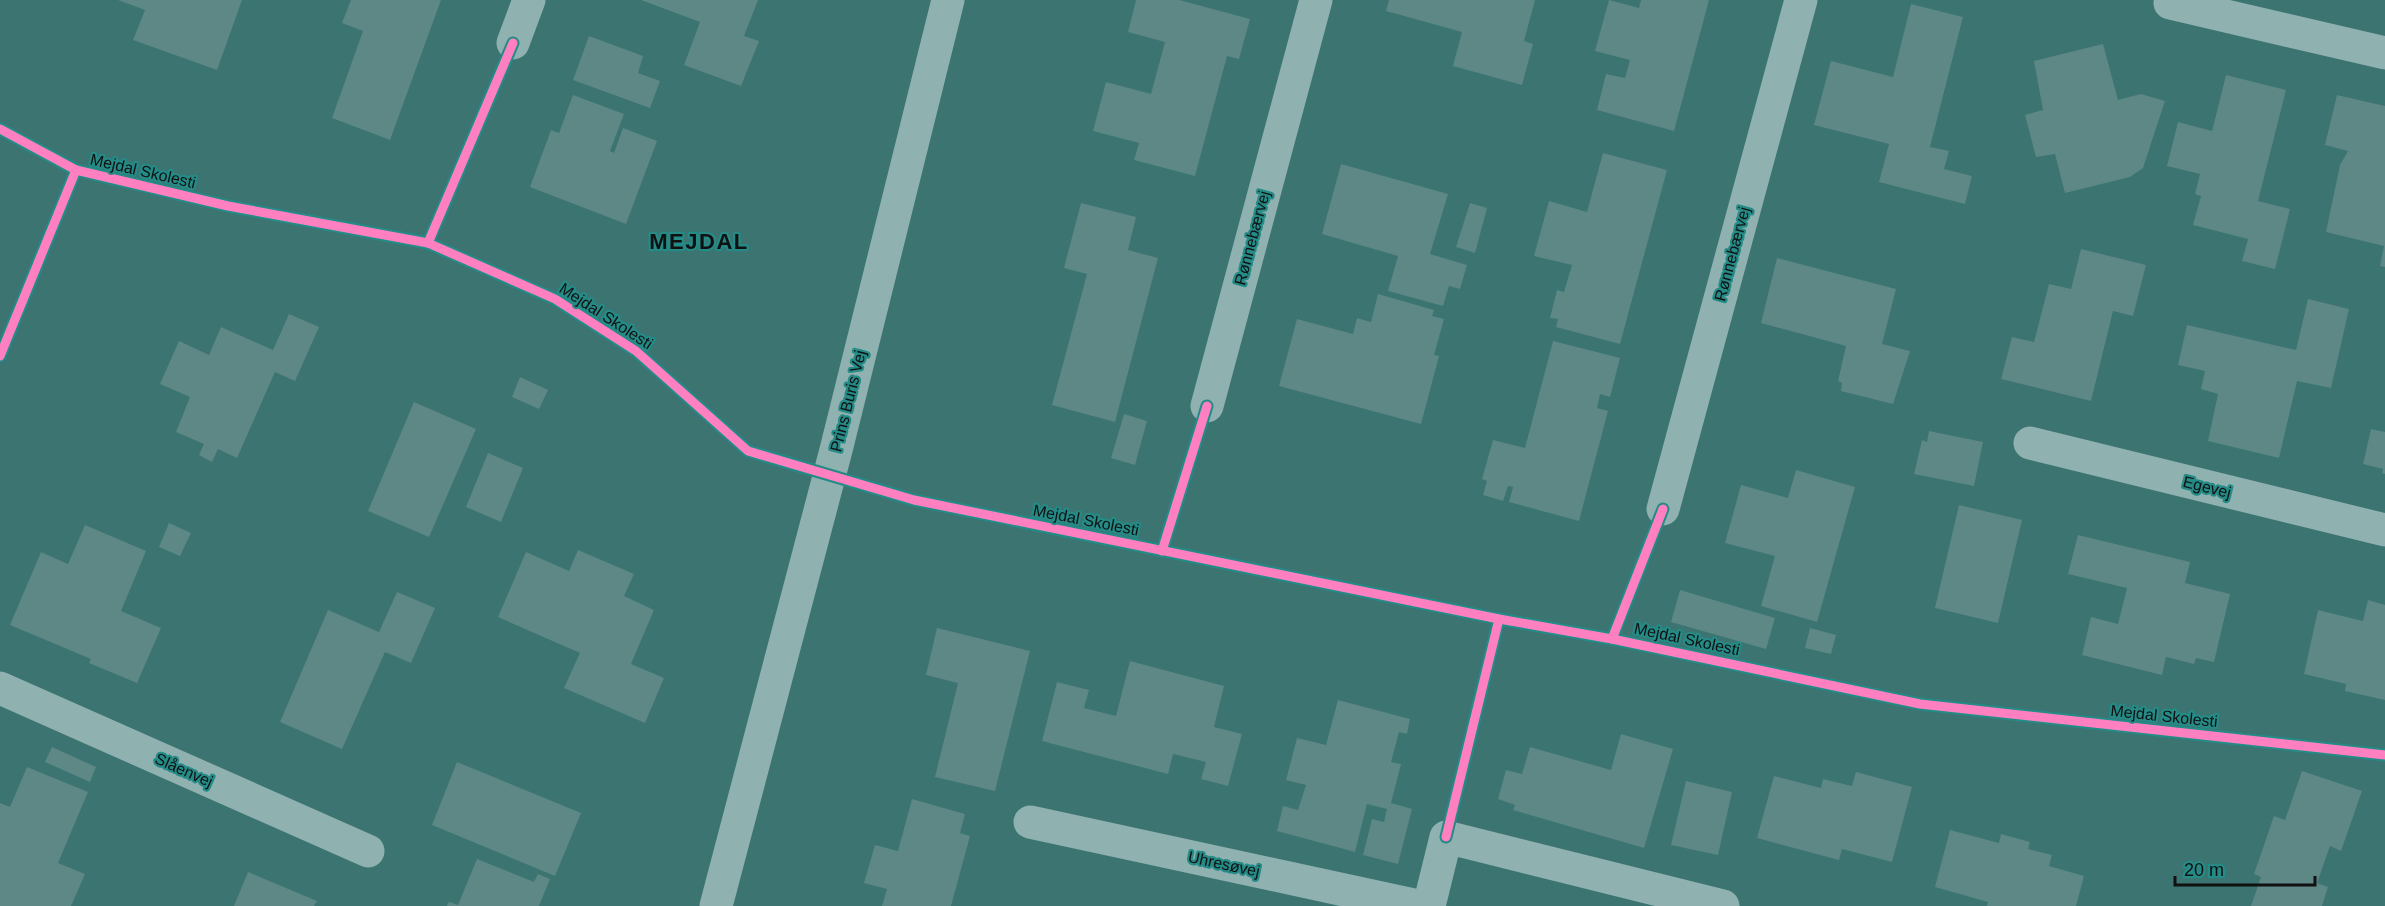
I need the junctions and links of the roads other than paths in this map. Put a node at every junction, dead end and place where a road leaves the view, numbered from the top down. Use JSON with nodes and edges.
{"nodes":[{"id":1,"x":529,"y":0,"type":"edge"},
{"id":2,"x":948,"y":0,"type":"edge"},
{"id":3,"x":1316,"y":0,"type":"edge"},
{"id":4,"x":1801,"y":0,"type":"edge"},
{"id":5,"x":2170,"y":3,"type":"dead end"},
{"id":6,"x":513,"y":44,"type":"dead end"},
{"id":7,"x":2385,"y":53,"type":"edge"},
{"id":8,"x":1207,"y":406,"type":"dead end"},
{"id":9,"x":2030,"y":444,"type":"dead end"},
{"id":10,"x":1664,"y":508,"type":"dead end"},
{"id":11,"x":2385,"y":530,"type":"edge"},
{"id":12,"x":0,"y":688,"type":"edge"},
{"id":13,"x":1030,"y":822,"type":"dead end"},
{"id":14,"x":368,"y":851,"type":"dead end"},
{"id":15,"x":716,"y":906,"type":"edge"},
{"id":16,"x":1418,"y":906,"type":"edge"},
{"id":17,"x":1429,"y":906,"type":"edge"},
{"id":18,"x":1723,"y":906,"type":"edge"}],
"edges":[{"from":1,"to":6,"type":"street"},
{"from":2,"to":15,"type":"street","name":"Prins Buris Vej"},
{"from":3,"to":8,"type":"street","name":"Rønnebærvej"},
{"from":4,"to":10,"type":"street","name":"Rønnebærvej"},
{"from":5,"to":7,"type":"street"},
{"from":9,"to":11,"type":"street","name":"Egevej"},
{"from":12,"to":14,"type":"street","name":"Slåenvej"},
{"from":13,"to":16,"type":"street","name":"Uhresøvej"},
{"from":17,"to":18,"type":"street"}]}
